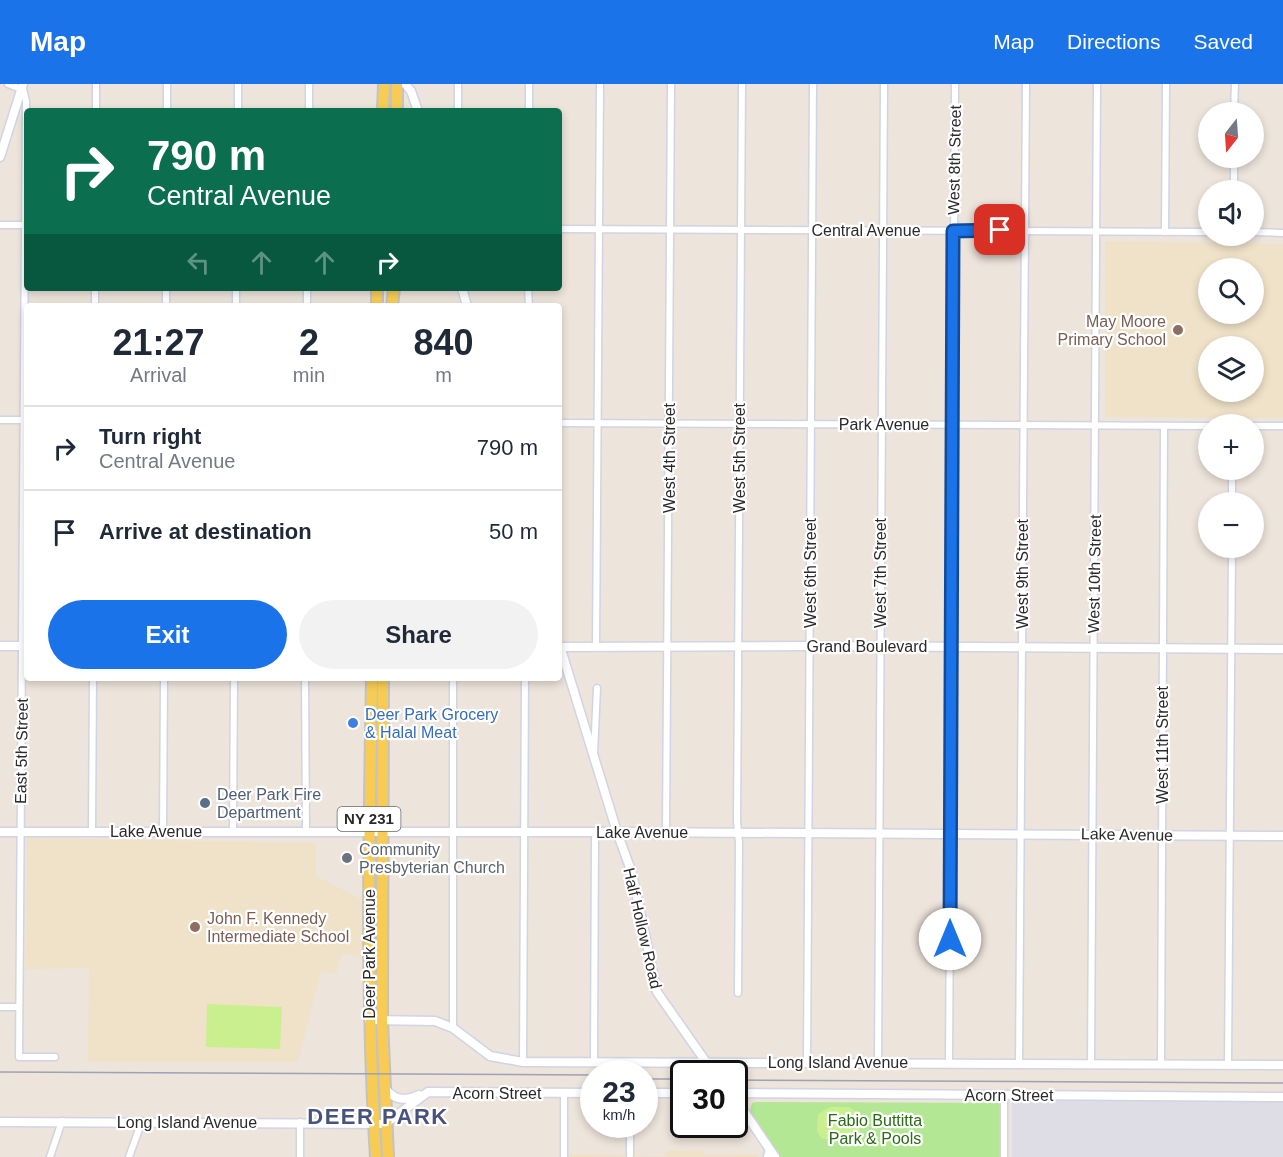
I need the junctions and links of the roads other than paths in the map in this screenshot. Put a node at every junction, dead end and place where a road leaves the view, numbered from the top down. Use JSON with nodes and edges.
{"nodes":[{"id":1,"x":8,"y":84,"type":"edge"},
{"id":2,"x":96,"y":84,"type":"edge"},
{"id":3,"x":167,"y":84,"type":"edge"},
{"id":4,"x":238,"y":84,"type":"edge"},
{"id":5,"x":309,"y":84,"type":"edge"},
{"id":6,"x":384,"y":84,"type":"edge"},
{"id":7,"x":397,"y":84,"type":"edge"},
{"id":8,"x":458,"y":84,"type":"edge"},
{"id":9,"x":529,"y":84,"type":"edge"},
{"id":10,"x":600,"y":84,"type":"edge"},
{"id":11,"x":671,"y":84,"type":"edge"},
{"id":12,"x":742,"y":84,"type":"edge"},
{"id":13,"x":813,"y":84,"type":"edge"},
{"id":14,"x":884,"y":84,"type":"edge"},
{"id":15,"x":955,"y":84,"type":"edge"},
{"id":16,"x":1026,"y":84,"type":"edge"},
{"id":17,"x":1097,"y":84,"type":"edge"},
{"id":18,"x":1166,"y":84,"type":"edge"},
{"id":19,"x":1235,"y":84,"type":"edge"},
{"id":20,"x":22,"y":86,"type":"edge"},
{"id":21,"x":407,"y":86,"type":"edge"},
{"id":22,"x":1234,"y":102,"type":"edge"},
{"id":23,"x":26,"y":108,"type":"edge"},
{"id":24,"x":96,"y":108,"type":"edge"},
{"id":25,"x":167,"y":108,"type":"edge"},
{"id":26,"x":238,"y":108,"type":"edge"},
{"id":27,"x":309,"y":108,"type":"edge"},
{"id":28,"x":383,"y":108,"type":"edge"},
{"id":29,"x":397,"y":108,"type":"edge"},
{"id":30,"x":417,"y":108,"type":"edge"},
{"id":31,"x":458,"y":108,"type":"edge"},
{"id":32,"x":529,"y":108,"type":"edge"},
{"id":33,"x":0,"y":157,"type":"edge"},
{"id":34,"x":0,"y":225,"type":"edge"},
{"id":35,"x":24,"y":225,"type":"edge"},
{"id":36,"x":670,"y":228,"type":"junction"},
{"id":37,"x":562,"y":229,"type":"edge"},
{"id":38,"x":599,"y":229,"type":"junction"},
{"id":39,"x":740,"y":229,"type":"junction"},
{"id":40,"x":812,"y":230,"type":"junction"},
{"id":41,"x":883,"y":230,"type":"junction"},
{"id":42,"x":1024,"y":230,"type":"junction"},
{"id":43,"x":953,"y":231,"type":"junction"},
{"id":44,"x":1095,"y":232,"type":"junction"},
{"id":45,"x":1165,"y":232,"type":"junction"},
{"id":46,"x":1198,"y":232,"type":"edge"},
{"id":47,"x":1264,"y":232,"type":"edge"},
{"id":48,"x":1283,"y":233,"type":"edge"},
{"id":49,"x":0,"y":420,"type":"edge"},
{"id":50,"x":24,"y":420,"type":"edge"},
{"id":51,"x":562,"y":423,"type":"edge"},
{"id":52,"x":598,"y":423,"type":"junction"},
{"id":53,"x":669,"y":423,"type":"junction"},
{"id":54,"x":811,"y":423,"type":"junction"},
{"id":55,"x":739,"y":424,"type":"junction"},
{"id":56,"x":881,"y":424,"type":"junction"},
{"id":57,"x":952,"y":424,"type":"junction"},
{"id":58,"x":1023,"y":425,"type":"junction"},
{"id":59,"x":1095,"y":426,"type":"junction"},
{"id":60,"x":1164,"y":426,"type":"junction"},
{"id":61,"x":1198,"y":426,"type":"edge"},
{"id":62,"x":1264,"y":426,"type":"edge"},
{"id":63,"x":1283,"y":426,"type":"edge"},
{"id":64,"x":1232,"y":558,"type":"edge"},
{"id":65,"x":0,"y":646,"type":"edge"},
{"id":66,"x":24,"y":646,"type":"edge"},
{"id":67,"x":667,"y":646,"type":"junction"},
{"id":68,"x":738,"y":646,"type":"junction"},
{"id":69,"x":809,"y":646,"type":"junction"},
{"id":70,"x":562,"y":647,"type":"edge"},
{"id":71,"x":596,"y":647,"type":"junction"},
{"id":72,"x":880,"y":647,"type":"junction"},
{"id":73,"x":951,"y":647,"type":"junction"},
{"id":74,"x":1022,"y":647,"type":"junction"},
{"id":75,"x":1093,"y":649,"type":"junction"},
{"id":76,"x":1162,"y":649,"type":"junction"},
{"id":77,"x":1231,"y":649,"type":"junction"},
{"id":78,"x":1283,"y":649,"type":"edge"},
{"id":79,"x":562,"y":653,"type":"edge"},
{"id":80,"x":93,"y":681,"type":"edge"},
{"id":81,"x":164,"y":681,"type":"edge"},
{"id":82,"x":234,"y":681,"type":"edge"},
{"id":83,"x":305,"y":681,"type":"edge"},
{"id":84,"x":372,"y":681,"type":"edge"},
{"id":85,"x":383,"y":681,"type":"edge"},
{"id":86,"x":453,"y":681,"type":"edge"},
{"id":87,"x":525,"y":681,"type":"edge"},
{"id":88,"x":597,"y":688,"type":"dead end"},
{"id":89,"x":594,"y":757,"type":"junction"},
{"id":90,"x":20,"y":831,"type":"junction"},
{"id":91,"x":92,"y":831,"type":"junction"},
{"id":92,"x":163,"y":831,"type":"junction"},
{"id":93,"x":233,"y":831,"type":"junction"},
{"id":94,"x":306,"y":831,"type":"junction"},
{"id":95,"x":0,"y":832,"type":"edge"},
{"id":96,"x":369,"y":832,"type":"junction"},
{"id":97,"x":382,"y":832,"type":"junction"},
{"id":98,"x":595,"y":832,"type":"junction"},
{"id":99,"x":617,"y":832,"type":"junction"},
{"id":100,"x":666,"y":832,"type":"junction"},
{"id":101,"x":738,"y":832,"type":"junction"},
{"id":102,"x":453,"y":833,"type":"junction"},
{"id":103,"x":524,"y":833,"type":"junction"},
{"id":104,"x":879,"y":833,"type":"junction"},
{"id":105,"x":808,"y":834,"type":"junction"},
{"id":106,"x":950,"y":834,"type":"junction"},
{"id":107,"x":1021,"y":834,"type":"junction"},
{"id":108,"x":1091,"y":834,"type":"junction"},
{"id":109,"x":1162,"y":835,"type":"junction"},
{"id":110,"x":1230,"y":835,"type":"junction"},
{"id":111,"x":1283,"y":836,"type":"edge"},
{"id":112,"x":738,"y":993,"type":"dead end"},
{"id":113,"x":0,"y":1007,"type":"edge"},
{"id":114,"x":19,"y":1007,"type":"junction"},
{"id":115,"x":369,"y":1020,"type":"junction"},
{"id":116,"x":382,"y":1021,"type":"junction"},
{"id":117,"x":453,"y":1028,"type":"junction"},
{"id":118,"x":55,"y":1057,"type":"dead end"},
{"id":119,"x":594,"y":1060,"type":"edge"},
{"id":120,"x":705,"y":1060,"type":"edge"},
{"id":121,"x":580,"y":1061,"type":"edge"},
{"id":122,"x":523,"y":1062,"type":"junction"},
{"id":123,"x":748,"y":1062,"type":"edge"},
{"id":124,"x":807,"y":1062,"type":"junction"},
{"id":125,"x":878,"y":1063,"type":"junction"},
{"id":126,"x":949,"y":1063,"type":"junction"},
{"id":127,"x":1019,"y":1064,"type":"junction"},
{"id":128,"x":1091,"y":1064,"type":"junction"},
{"id":129,"x":1161,"y":1064,"type":"junction"},
{"id":130,"x":1228,"y":1065,"type":"junction"},
{"id":131,"x":1283,"y":1065,"type":"edge"},
{"id":132,"x":385,"y":1088,"type":"junction"},
{"id":133,"x":428,"y":1092,"type":"junction"},
{"id":134,"x":564,"y":1093,"type":"junction"},
{"id":135,"x":580,"y":1093,"type":"edge"},
{"id":136,"x":748,"y":1093,"type":"edge"},
{"id":137,"x":1004,"y":1095,"type":"junction"},
{"id":138,"x":1283,"y":1097,"type":"edge"},
{"id":139,"x":748,"y":1120,"type":"edge"},
{"id":140,"x":62,"y":1121,"type":"junction"},
{"id":141,"x":142,"y":1121,"type":"junction"},
{"id":142,"x":0,"y":1122,"type":"edge"},
{"id":143,"x":300,"y":1122,"type":"junction"},
{"id":144,"x":380,"y":1124,"type":"junction"},
{"id":145,"x":630,"y":1138,"type":"edge"},
{"id":146,"x":768,"y":1153,"type":"edge"},
{"id":147,"x":630,"y":1155,"type":"dead end"},
{"id":148,"x":50,"y":1157,"type":"edge"},
{"id":149,"x":129,"y":1157,"type":"edge"},
{"id":150,"x":300,"y":1157,"type":"edge"},
{"id":151,"x":376,"y":1157,"type":"edge"},
{"id":152,"x":388,"y":1157,"type":"edge"},
{"id":153,"x":564,"y":1157,"type":"edge"},
{"id":154,"x":775,"y":1157,"type":"edge"},
{"id":155,"x":1004,"y":1157,"type":"edge"}],
"edges":[{"from":1,"to":20,"type":"street"},
{"from":2,"to":24,"type":"street"},
{"from":3,"to":25,"type":"street"},
{"from":4,"to":26,"type":"street"},
{"from":5,"to":27,"type":"street"},
{"from":6,"to":28,"type":"main road"},
{"from":7,"to":29,"type":"main road"},
{"from":8,"to":31,"type":"street"},
{"from":9,"to":32,"type":"street"},
{"from":10,"to":38,"type":"street"},
{"from":11,"to":36,"type":"street","name":"West 4th Street"},
{"from":12,"to":39,"type":"street","name":"West 5th Street"},
{"from":13,"to":40,"type":"street","name":"West 6th Street"},
{"from":14,"to":41,"type":"street","name":"West 7th Street"},
{"from":15,"to":43,"type":"street","name":"West 8th Street"},
{"from":16,"to":42,"type":"street","name":"West 9th Street"},
{"from":17,"to":44,"type":"street","name":"West 10th Street"},
{"from":18,"to":45,"type":"street"},
{"from":19,"to":22,"type":"street"},
{"from":20,"to":23,"type":"street","name":"East 5th Street"},
{"from":20,"to":33,"type":"street"},
{"from":21,"to":30,"type":"street"},
{"from":34,"to":35,"type":"street"},
{"from":36,"to":38,"type":"street","name":"Central Avenue"},
{"from":36,"to":39,"type":"street","name":"Central Avenue"},
{"from":36,"to":53,"type":"street","name":"West 4th Street"},
{"from":37,"to":38,"type":"street","name":"Central Avenue"},
{"from":38,"to":52,"type":"street"},
{"from":39,"to":40,"type":"street","name":"Central Avenue"},
{"from":39,"to":55,"type":"street","name":"West 5th Street"},
{"from":40,"to":41,"type":"street","name":"Central Avenue"},
{"from":40,"to":54,"type":"street","name":"West 6th Street"},
{"from":41,"to":43,"type":"street","name":"Central Avenue"},
{"from":41,"to":56,"type":"street","name":"West 7th Street"},
{"from":42,"to":43,"type":"street","name":"Central Avenue"},
{"from":42,"to":44,"type":"street","name":"Central Avenue"},
{"from":42,"to":58,"type":"street","name":"West 9th Street"},
{"from":43,"to":57,"type":"street","name":"West 8th Street"},
{"from":44,"to":45,"type":"street","name":"Central Avenue"},
{"from":44,"to":59,"type":"street","name":"West 10th Street"},
{"from":45,"to":46,"type":"street","name":"Central Avenue"},
{"from":47,"to":48,"type":"street"},
{"from":49,"to":50,"type":"street"},
{"from":51,"to":52,"type":"street","name":"Park Avenue"},
{"from":52,"to":53,"type":"street","name":"Park Avenue"},
{"from":52,"to":71,"type":"street"},
{"from":53,"to":55,"type":"street","name":"Park Avenue"},
{"from":53,"to":67,"type":"street","name":"West 4th Street"},
{"from":54,"to":55,"type":"street","name":"Park Avenue"},
{"from":54,"to":56,"type":"street","name":"Park Avenue"},
{"from":54,"to":69,"type":"street","name":"West 6th Street"},
{"from":55,"to":68,"type":"street","name":"West 5th Street"},
{"from":56,"to":57,"type":"street","name":"Park Avenue"},
{"from":56,"to":72,"type":"street","name":"West 7th Street"},
{"from":57,"to":58,"type":"street","name":"Park Avenue"},
{"from":57,"to":73,"type":"street","name":"West 8th Street"},
{"from":58,"to":59,"type":"street","name":"Park Avenue"},
{"from":58,"to":74,"type":"street","name":"West 9th Street"},
{"from":59,"to":60,"type":"street","name":"Park Avenue"},
{"from":59,"to":75,"type":"street","name":"West 10th Street"},
{"from":60,"to":61,"type":"street","name":"Park Avenue"},
{"from":60,"to":76,"type":"street","name":"West 11th Street"},
{"from":62,"to":63,"type":"street"},
{"from":64,"to":77,"type":"street"},
{"from":65,"to":66,"type":"street"},
{"from":66,"to":90,"type":"street","name":"East 5th Street"},
{"from":67,"to":68,"type":"street","name":"Grand Boulevard"},
{"from":67,"to":71,"type":"street","name":"Grand Boulevard"},
{"from":67,"to":100,"type":"street","name":"West 4th Street"},
{"from":68,"to":69,"type":"street","name":"Grand Boulevard"},
{"from":68,"to":101,"type":"street","name":"West 5th Street"},
{"from":69,"to":72,"type":"street","name":"Grand Boulevard"},
{"from":69,"to":105,"type":"street","name":"West 6th Street"},
{"from":70,"to":71,"type":"street","name":"Grand Boulevard"},
{"from":72,"to":73,"type":"street","name":"Grand Boulevard"},
{"from":72,"to":104,"type":"street","name":"West 7th Street"},
{"from":73,"to":74,"type":"street","name":"Grand Boulevard"},
{"from":73,"to":106,"type":"street","name":"West 8th Street"},
{"from":74,"to":75,"type":"street","name":"Grand Boulevard"},
{"from":74,"to":107,"type":"street","name":"West 9th Street"},
{"from":75,"to":76,"type":"street","name":"Grand Boulevard"},
{"from":75,"to":108,"type":"street","name":"West 10th Street"},
{"from":76,"to":77,"type":"street","name":"Grand Boulevard"},
{"from":76,"to":109,"type":"street","name":"West 11th Street"},
{"from":77,"to":78,"type":"street","name":"Grand Boulevard"},
{"from":77,"to":110,"type":"street"},
{"from":79,"to":89,"type":"street","name":"Half Hollow Road"},
{"from":80,"to":91,"type":"street"},
{"from":81,"to":92,"type":"street"},
{"from":82,"to":93,"type":"street"},
{"from":83,"to":94,"type":"street"},
{"from":84,"to":96,"type":"main road","name":"Deer Park Avenue","number":"NY 231"},
{"from":85,"to":97,"type":"main road","name":"Deer Park Avenue","number":"NY 231"},
{"from":86,"to":102,"type":"street"},
{"from":87,"to":103,"type":"street"},
{"from":88,"to":89,"type":"street"},
{"from":89,"to":99,"type":"street","name":"Half Hollow Road"},
{"from":90,"to":91,"type":"street","name":"Lake Avenue"},
{"from":90,"to":95,"type":"street","name":"Lake Avenue"},
{"from":90,"to":114,"type":"street","name":"East 5th Street"},
{"from":91,"to":92,"type":"street","name":"Lake Avenue"},
{"from":92,"to":93,"type":"street","name":"Lake Avenue"},
{"from":93,"to":94,"type":"street","name":"Lake Avenue"},
{"from":94,"to":96,"type":"street","name":"Lake Avenue"},
{"from":96,"to":97,"type":"street","name":"Lake Avenue"},
{"from":96,"to":115,"type":"main road","name":"Deer Park Avenue","number":"NY 231"},
{"from":97,"to":102,"type":"street","name":"Lake Avenue"},
{"from":97,"to":116,"type":"main road","name":"Deer Park Avenue","number":"NY 231"},
{"from":98,"to":99,"type":"street","name":"Lake Avenue"},
{"from":98,"to":103,"type":"street","name":"Lake Avenue"},
{"from":98,"to":119,"type":"street"},
{"from":99,"to":100,"type":"street","name":"Lake Avenue"},
{"from":99,"to":120,"type":"street","name":"Half Hollow Road"},
{"from":100,"to":101,"type":"street","name":"Lake Avenue"},
{"from":101,"to":105,"type":"street","name":"Lake Avenue"},
{"from":101,"to":112,"type":"street","name":"West 5th Street"},
{"from":102,"to":103,"type":"street","name":"Lake Avenue"},
{"from":102,"to":117,"type":"street"},
{"from":103,"to":122,"type":"street"},
{"from":104,"to":105,"type":"street","name":"Lake Avenue"},
{"from":104,"to":106,"type":"street","name":"Lake Avenue"},
{"from":104,"to":125,"type":"street","name":"West 7th Street"},
{"from":105,"to":124,"type":"street","name":"West 6th Street"},
{"from":106,"to":107,"type":"street","name":"Lake Avenue"},
{"from":106,"to":126,"type":"street","name":"West 8th Street"},
{"from":107,"to":108,"type":"street","name":"Lake Avenue"},
{"from":107,"to":127,"type":"street","name":"West 9th Street"},
{"from":108,"to":109,"type":"street","name":"Lake Avenue"},
{"from":108,"to":128,"type":"street","name":"West 10th Street"},
{"from":109,"to":110,"type":"street","name":"Lake Avenue"},
{"from":109,"to":129,"type":"street","name":"West 11th Street"},
{"from":110,"to":111,"type":"street","name":"Lake Avenue"},
{"from":110,"to":130,"type":"street"},
{"from":113,"to":114,"type":"street"},
{"from":114,"to":118,"type":"street","name":"East 5th Street"},
{"from":115,"to":116,"type":"street","name":"Long Island Avenue"},
{"from":115,"to":144,"type":"main road","name":"Deer Park Avenue","number":"NY 231"},
{"from":116,"to":117,"type":"street","name":"Long Island Avenue"},
{"from":116,"to":132,"type":"main road","name":"Deer Park Avenue","number":"NY 231"},
{"from":117,"to":122,"type":"street","name":"Long Island Avenue"},
{"from":121,"to":122,"type":"street","name":"Long Island Avenue"},
{"from":123,"to":124,"type":"street","name":"Long Island Avenue"},
{"from":124,"to":125,"type":"street","name":"Long Island Avenue"},
{"from":125,"to":126,"type":"street","name":"Long Island Avenue"},
{"from":126,"to":127,"type":"street","name":"Long Island Avenue"},
{"from":127,"to":128,"type":"street","name":"Long Island Avenue"},
{"from":128,"to":129,"type":"street","name":"Long Island Avenue"},
{"from":129,"to":130,"type":"street","name":"Long Island Avenue"},
{"from":130,"to":131,"type":"street","name":"Long Island Avenue"},
{"from":132,"to":133,"type":"street"},
{"from":132,"to":144,"type":"main road","name":"Deer Park Avenue","number":"NY 231"},
{"from":133,"to":134,"type":"street","name":"Acorn Street"},
{"from":133,"to":144,"type":"street","name":"Acorn Street"},
{"from":134,"to":135,"type":"street","name":"Acorn Street"},
{"from":134,"to":153,"type":"street"},
{"from":136,"to":137,"type":"street","name":"Acorn Street"},
{"from":137,"to":138,"type":"street","name":"Acorn Street"},
{"from":137,"to":155,"type":"street"},
{"from":139,"to":146,"type":"street"},
{"from":140,"to":141,"type":"street","name":"Long Island Avenue"},
{"from":140,"to":142,"type":"street","name":"Long Island Avenue"},
{"from":140,"to":148,"type":"street"},
{"from":141,"to":143,"type":"street","name":"Long Island Avenue"},
{"from":141,"to":149,"type":"street"},
{"from":143,"to":144,"type":"street","name":"Long Island Avenue"},
{"from":143,"to":150,"type":"street"},
{"from":144,"to":151,"type":"main road","name":"Deer Park Avenue","number":"NY 231"},
{"from":144,"to":152,"type":"main road","name":"Deer Park Avenue","number":"NY 231"},
{"from":145,"to":147,"type":"street"},
{"from":146,"to":154,"type":"street"}]}
